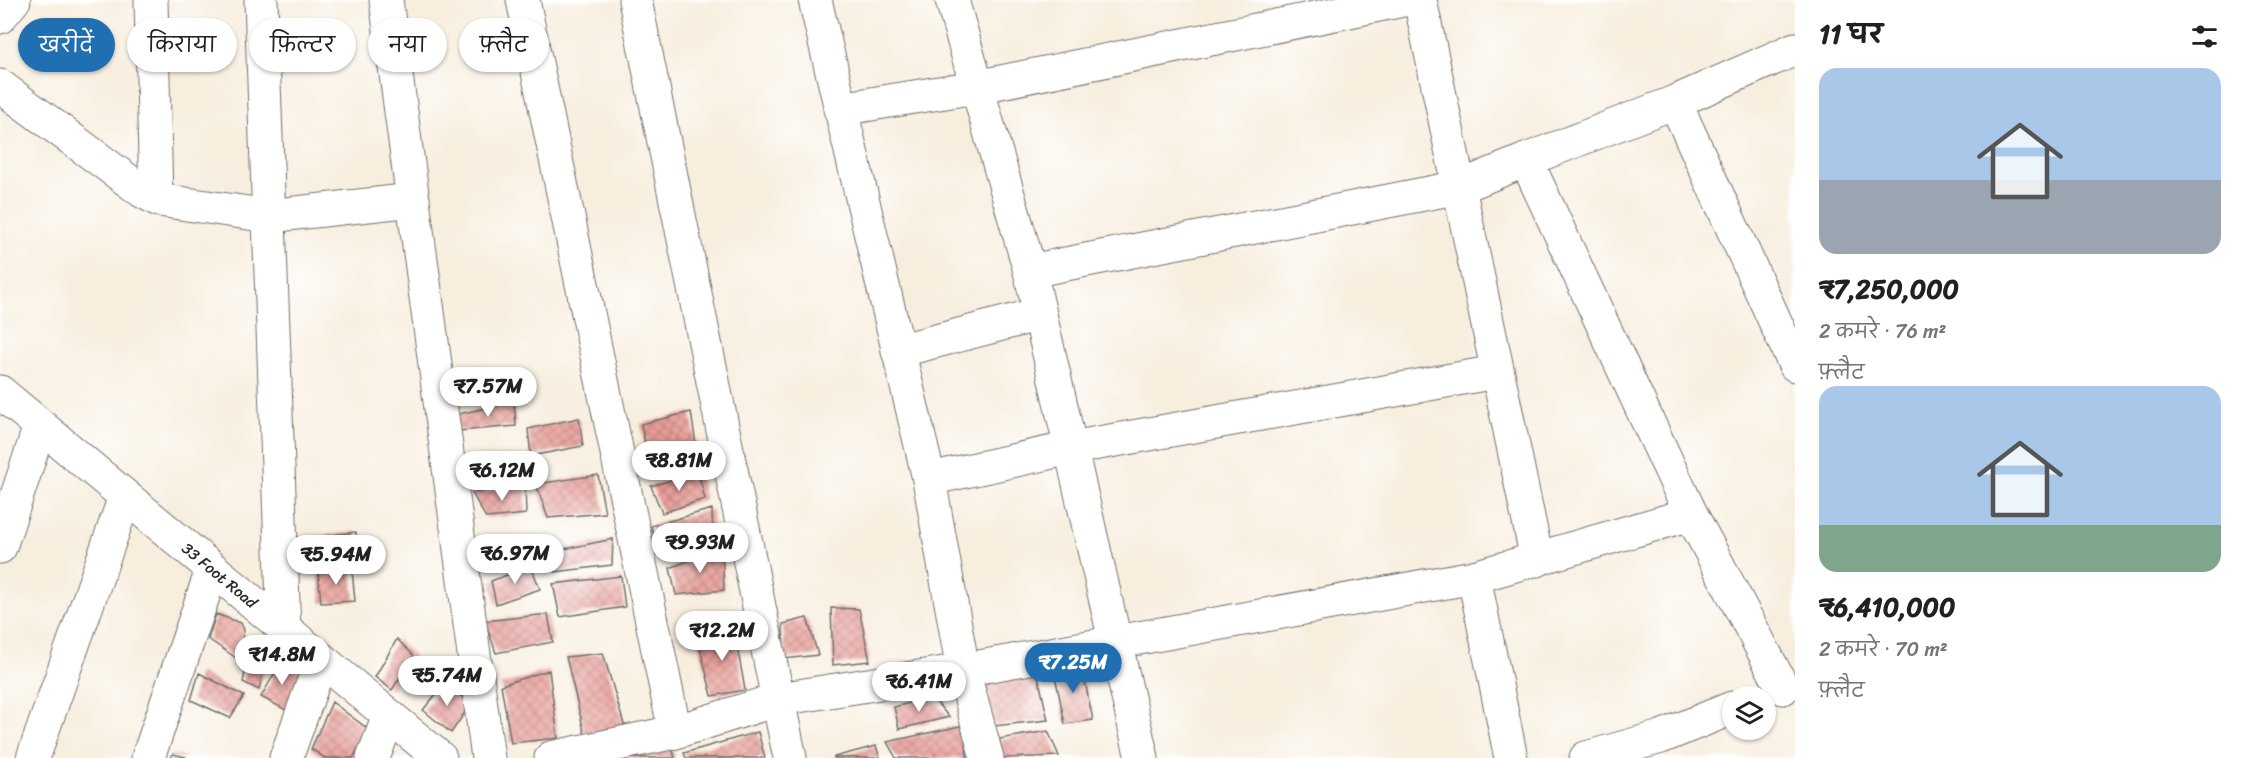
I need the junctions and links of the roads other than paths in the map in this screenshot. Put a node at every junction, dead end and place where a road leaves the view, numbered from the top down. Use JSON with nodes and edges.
{"nodes":[{"id":1,"x":14,"y":0,"type":"edge"},
{"id":2,"x":151,"y":0,"type":"edge"},
{"id":3,"x":261,"y":0,"type":"edge"},
{"id":4,"x":386,"y":0,"type":"edge"},
{"id":5,"x":523,"y":0,"type":"edge"},
{"id":6,"x":635,"y":0,"type":"edge"},
{"id":7,"x":815,"y":0,"type":"edge"},
{"id":8,"x":952,"y":0,"type":"edge"},
{"id":9,"x":1403,"y":0,"type":"edge"},
{"id":10,"x":1420,"y":0,"type":"edge"},
{"id":11,"x":0,"y":17,"type":"edge"},
{"id":12,"x":1795,"y":49,"type":"edge"},
{"id":13,"x":0,"y":86,"type":"edge"},
{"id":14,"x":976,"y":87,"type":"junction"},
{"id":15,"x":1675,"y":102,"type":"junction"},
{"id":16,"x":840,"y":109,"type":"junction"},
{"id":17,"x":1526,"y":160,"type":"junction"},
{"id":18,"x":1460,"y":187,"type":"junction"},
{"id":19,"x":156,"y":198,"type":"junction"},
{"id":20,"x":413,"y":200,"type":"junction"},
{"id":21,"x":269,"y":216,"type":"junction"},
{"id":22,"x":1030,"y":272,"type":"junction"},
{"id":23,"x":1040,"y":314,"type":"junction"},
{"id":24,"x":898,"y":351,"type":"junction"},
{"id":25,"x":1795,"y":365,"type":"edge"},
{"id":26,"x":1496,"y":372,"type":"junction"},
{"id":27,"x":0,"y":392,"type":"edge"},
{"id":28,"x":40,"y":426,"type":"junction"},
{"id":29,"x":1071,"y":448,"type":"junction"},
{"id":30,"x":929,"y":479,"type":"junction"},
{"id":31,"x":125,"y":497,"type":"junction"},
{"id":32,"x":1691,"y":514,"type":"junction"},
{"id":33,"x":0,"y":547,"type":"edge"},
{"id":34,"x":1537,"y":560,"type":"junction"},
{"id":35,"x":212,"y":570,"type":"junction"},
{"id":36,"x":1474,"y":577,"type":"junction"},
{"id":37,"x":284,"y":630,"type":"junction"},
{"id":38,"x":1117,"y":642,"type":"junction"},
{"id":39,"x":321,"y":661,"type":"junction"},
{"id":40,"x":963,"y":670,"type":"junction"},
{"id":41,"x":1780,"y":689,"type":"edge"},
{"id":42,"x":779,"y":699,"type":"junction"},
{"id":43,"x":1722,"y":714,"type":"edge"},
{"id":44,"x":389,"y":716,"type":"junction"},
{"id":45,"x":675,"y":732,"type":"junction"},
{"id":46,"x":1665,"y":748,"type":"edge"},
{"id":47,"x":597,"y":753,"type":"edge"},
{"id":48,"x":33,"y":758,"type":"edge"},
{"id":49,"x":148,"y":758,"type":"edge"},
{"id":50,"x":286,"y":758,"type":"edge"},
{"id":51,"x":373,"y":758,"type":"edge"},
{"id":52,"x":440,"y":758,"type":"edge"},
{"id":53,"x":488,"y":758,"type":"edge"},
{"id":54,"x":551,"y":758,"type":"edge"},
{"id":55,"x":790,"y":758,"type":"edge"},
{"id":56,"x":987,"y":758,"type":"edge"},
{"id":57,"x":1142,"y":758,"type":"edge"},
{"id":58,"x":1511,"y":758,"type":"edge"},
{"id":59,"x":1586,"y":758,"type":"edge"}],
"edges":[{"from":1,"to":11,"type":"street"},
{"from":2,"to":19,"type":"street"},
{"from":3,"to":21,"type":"street"},
{"from":4,"to":20,"type":"street"},
{"from":5,"to":45,"type":"street"},
{"from":6,"to":42,"type":"street"},
{"from":7,"to":16,"type":"street"},
{"from":8,"to":14,"type":"street"},
{"from":9,"to":14,"type":"street"},
{"from":10,"to":18,"type":"street"},
{"from":12,"to":15,"type":"street"},
{"from":13,"to":19,"type":"street"},
{"from":14,"to":16,"type":"street"},
{"from":14,"to":22,"type":"street"},
{"from":15,"to":17,"type":"street"},
{"from":15,"to":25,"type":"street"},
{"from":16,"to":24,"type":"street"},
{"from":17,"to":18,"type":"street"},
{"from":17,"to":32,"type":"street"},
{"from":18,"to":22,"type":"street"},
{"from":18,"to":26,"type":"street"},
{"from":19,"to":21,"type":"street"},
{"from":20,"to":21,"type":"street"},
{"from":20,"to":53,"type":"street"},
{"from":21,"to":37,"type":"street"},
{"from":22,"to":23,"type":"street"},
{"from":23,"to":24,"type":"street"},
{"from":23,"to":29,"type":"street"},
{"from":24,"to":30,"type":"street"},
{"from":26,"to":29,"type":"street"},
{"from":26,"to":34,"type":"street"},
{"from":27,"to":28,"type":"street","name":"33 Foot Road"},
{"from":28,"to":31,"type":"street","name":"33 Foot Road"},
{"from":28,"to":33,"type":"street"},
{"from":29,"to":30,"type":"street"},
{"from":29,"to":38,"type":"street"},
{"from":30,"to":40,"type":"street"},
{"from":31,"to":35,"type":"street","name":"33 Foot Road"},
{"from":31,"to":48,"type":"street"},
{"from":32,"to":34,"type":"street"},
{"from":32,"to":41,"type":"street"},
{"from":34,"to":36,"type":"street"},
{"from":35,"to":37,"type":"street","name":"33 Foot Road"},
{"from":35,"to":49,"type":"street"},
{"from":36,"to":38,"type":"street"},
{"from":36,"to":58,"type":"street"},
{"from":37,"to":39,"type":"street","name":"33 Foot Road"},
{"from":38,"to":40,"type":"street"},
{"from":38,"to":57,"type":"street"},
{"from":39,"to":44,"type":"street","name":"33 Foot Road"},
{"from":39,"to":50,"type":"street"},
{"from":40,"to":42,"type":"street"},
{"from":40,"to":56,"type":"street"},
{"from":42,"to":45,"type":"street"},
{"from":42,"to":55,"type":"street"},
{"from":43,"to":46,"type":"street"},
{"from":44,"to":51,"type":"street"},
{"from":44,"to":52,"type":"street","name":"33 Foot Road"},
{"from":45,"to":47,"type":"street"},
{"from":46,"to":59,"type":"street"},
{"from":47,"to":54,"type":"street"}]}
